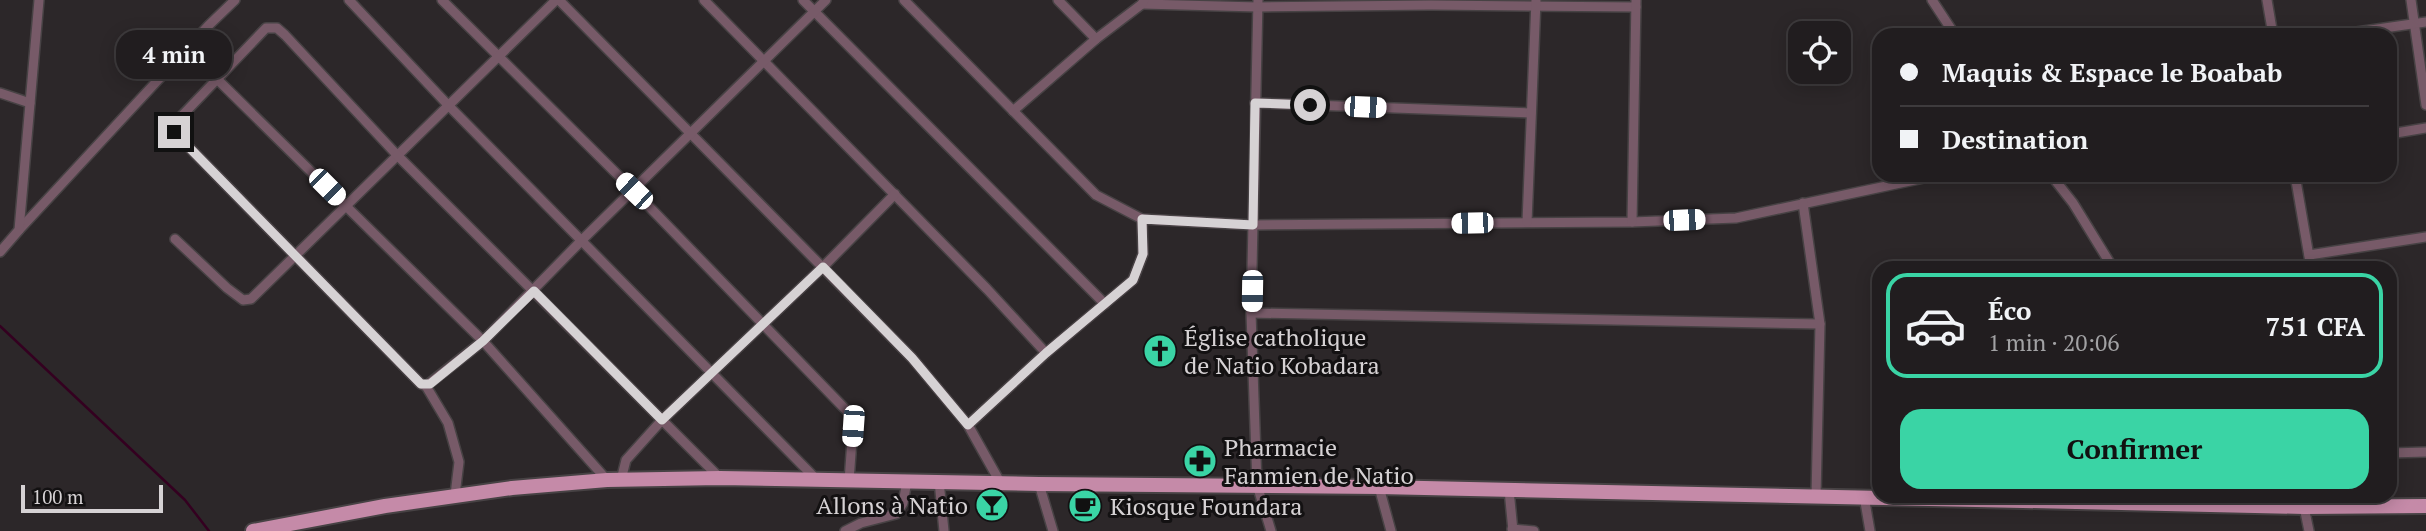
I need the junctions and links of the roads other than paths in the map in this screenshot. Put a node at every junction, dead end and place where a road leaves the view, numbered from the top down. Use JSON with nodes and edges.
{"nodes":[{"id":1,"x":39,"y":0,"type":"edge"},
{"id":2,"x":235,"y":0,"type":"edge"},
{"id":3,"x":349,"y":0,"type":"edge"},
{"id":4,"x":442,"y":0,"type":"edge"},
{"id":5,"x":557,"y":0,"type":"edge"},
{"id":6,"x":704,"y":0,"type":"edge"},
{"id":7,"x":803,"y":0,"type":"edge"},
{"id":8,"x":826,"y":0,"type":"edge"},
{"id":9,"x":904,"y":0,"type":"edge"},
{"id":10,"x":1058,"y":0,"type":"edge"},
{"id":11,"x":1932,"y":0,"type":"edge"},
{"id":12,"x":2267,"y":0,"type":"edge"},
{"id":13,"x":2411,"y":0,"type":"edge"},
{"id":14,"x":1143,"y":2,"type":"edge"},
{"id":15,"x":1431,"y":2,"type":"edge"},
{"id":16,"x":1536,"y":3,"type":"edge"},
{"id":17,"x":1258,"y":4,"type":"edge"},
{"id":18,"x":1636,"y":4,"type":"edge"},
{"id":19,"x":815,"y":12,"type":"junction"},
{"id":20,"x":2426,"y":22,"type":"edge"},
{"id":21,"x":2414,"y":23,"type":"junction"},
{"id":22,"x":1950,"y":28,"type":"edge"},
{"id":23,"x":2272,"y":28,"type":"edge"},
{"id":24,"x":2382,"y":28,"type":"edge"},
{"id":25,"x":1096,"y":39,"type":"junction"},
{"id":26,"x":498,"y":57,"type":"junction"},
{"id":27,"x":766,"y":62,"type":"junction"},
{"id":28,"x":218,"y":80,"type":"junction"},
{"id":29,"x":0,"y":93,"type":"edge"},
{"id":30,"x":30,"y":103,"type":"junction"},
{"id":31,"x":1255,"y":103,"type":"junction"},
{"id":32,"x":448,"y":105,"type":"junction"},
{"id":33,"x":2426,"y":105,"type":"edge"},
{"id":34,"x":1013,"y":111,"type":"junction"},
{"id":35,"x":1531,"y":113,"type":"junction"},
{"id":36,"x":2426,"y":128,"type":"edge"},
{"id":37,"x":691,"y":133,"type":"junction"},
{"id":38,"x":2397,"y":133,"type":"edge"},
{"id":39,"x":397,"y":155,"type":"junction"},
{"id":40,"x":1904,"y":182,"type":"edge"},
{"id":41,"x":2056,"y":182,"type":"edge"},
{"id":42,"x":2296,"y":182,"type":"edge"},
{"id":43,"x":634,"y":191,"type":"junction"},
{"id":44,"x":895,"y":194,"type":"junction"},
{"id":45,"x":1803,"y":203,"type":"junction"},
{"id":46,"x":345,"y":205,"type":"junction"},
{"id":47,"x":1142,"y":219,"type":"junction"},
{"id":48,"x":1527,"y":222,"type":"junction"},
{"id":49,"x":1632,"y":222,"type":"junction"},
{"id":50,"x":1253,"y":225,"type":"junction"},
{"id":51,"x":19,"y":230,"type":"junction"},
{"id":52,"x":2426,"y":237,"type":"edge"},
{"id":53,"x":175,"y":239,"type":"dead end"},
{"id":54,"x":582,"y":240,"type":"junction"},
{"id":55,"x":0,"y":252,"type":"edge"},
{"id":56,"x":295,"y":254,"type":"junction"},
{"id":57,"x":2309,"y":255,"type":"junction"},
{"id":58,"x":2109,"y":261,"type":"edge"},
{"id":59,"x":2310,"y":261,"type":"edge"},
{"id":60,"x":823,"y":267,"type":"junction"},
{"id":61,"x":534,"y":291,"type":"junction"},
{"id":62,"x":1105,"y":304,"type":"junction"},
{"id":63,"x":1251,"y":313,"type":"junction"},
{"id":64,"x":762,"y":323,"type":"junction"},
{"id":65,"x":1820,"y":324,"type":"junction"},
{"id":66,"x":483,"y":341,"type":"junction"},
{"id":67,"x":1046,"y":353,"type":"junction"},
{"id":68,"x":713,"y":374,"type":"junction"},
{"id":69,"x":426,"y":386,"type":"junction"},
{"id":70,"x":662,"y":420,"type":"junction"},
{"id":71,"x":968,"y":425,"type":"junction"},
{"id":72,"x":2426,"y":452,"type":"edge"},
{"id":73,"x":2397,"y":453,"type":"edge"},
{"id":74,"x":720,"y":478,"type":"junction"},
{"id":75,"x":614,"y":480,"type":"junction"},
{"id":76,"x":818,"y":480,"type":"junction"},
{"id":77,"x":849,"y":481,"type":"junction"},
{"id":78,"x":907,"y":481,"type":"junction"},
{"id":79,"x":939,"y":481,"type":"junction"},
{"id":80,"x":1000,"y":482,"type":"junction"},
{"id":81,"x":1039,"y":484,"type":"junction"},
{"id":82,"x":1257,"y":485,"type":"junction"},
{"id":83,"x":1379,"y":487,"type":"junction"},
{"id":84,"x":1510,"y":490,"type":"junction"},
{"id":85,"x":455,"y":495,"type":"junction"},
{"id":86,"x":1816,"y":496,"type":"junction"},
{"id":87,"x":1864,"y":496,"type":"junction"},
{"id":88,"x":1872,"y":496,"type":"edge"},
{"id":89,"x":2144,"y":503,"type":"edge"},
{"id":90,"x":2300,"y":503,"type":"edge"},
{"id":91,"x":2329,"y":503,"type":"edge"},
{"id":92,"x":2375,"y":503,"type":"edge"},
{"id":93,"x":2426,"y":506,"type":"edge"},
{"id":94,"x":2304,"y":507,"type":"junction"},
{"id":95,"x":1513,"y":530,"type":"edge"},
{"id":96,"x":253,"y":531,"type":"edge"},
{"id":97,"x":845,"y":531,"type":"edge"},
{"id":98,"x":944,"y":531,"type":"edge"},
{"id":99,"x":1053,"y":531,"type":"edge"},
{"id":100,"x":1271,"y":531,"type":"edge"},
{"id":101,"x":1391,"y":531,"type":"edge"},
{"id":102,"x":1534,"y":531,"type":"edge"},
{"id":103,"x":1870,"y":531,"type":"edge"},
{"id":104,"x":2309,"y":531,"type":"edge"}],
"edges":[{"from":1,"to":30,"type":"street"},
{"from":2,"to":51,"type":"street"},
{"from":3,"to":32,"type":"street"},
{"from":4,"to":26,"type":"street"},
{"from":5,"to":26,"type":"street"},
{"from":5,"to":37,"type":"street"},
{"from":6,"to":27,"type":"street"},
{"from":7,"to":19,"type":"street"},
{"from":8,"to":19,"type":"street"},
{"from":9,"to":34,"type":"street"},
{"from":10,"to":25,"type":"street"},
{"from":11,"to":22,"type":"street"},
{"from":12,"to":23,"type":"street"},
{"from":13,"to":21,"type":"street"},
{"from":14,"to":17,"type":"street"},
{"from":14,"to":25,"type":"street"},
{"from":15,"to":16,"type":"street"},
{"from":15,"to":17,"type":"street"},
{"from":16,"to":18,"type":"street"},
{"from":16,"to":35,"type":"street"},
{"from":17,"to":31,"type":"street"},
{"from":18,"to":49,"type":"street"},
{"from":19,"to":27,"type":"street"},
{"from":19,"to":62,"type":"street"},
{"from":20,"to":21,"type":"street"},
{"from":21,"to":24,"type":"street"},
{"from":21,"to":33,"type":"street"},
{"from":25,"to":34,"type":"street"},
{"from":26,"to":32,"type":"street"},
{"from":26,"to":43,"type":"street"},
{"from":27,"to":37,"type":"street"},
{"from":27,"to":44,"type":"street"},
{"from":28,"to":39,"type":"street"},
{"from":28,"to":46,"type":"street"},
{"from":28,"to":56,"type":"street"},
{"from":29,"to":30,"type":"street"},
{"from":30,"to":51,"type":"street"},
{"from":31,"to":35,"type":"street"},
{"from":31,"to":50,"type":"street"},
{"from":32,"to":39,"type":"street"},
{"from":32,"to":54,"type":"street"},
{"from":34,"to":47,"type":"street"},
{"from":35,"to":48,"type":"street"},
{"from":36,"to":38,"type":"street"},
{"from":37,"to":43,"type":"street"},
{"from":37,"to":60,"type":"street"},
{"from":39,"to":46,"type":"street"},
{"from":39,"to":61,"type":"street"},
{"from":40,"to":45,"type":"street"},
{"from":41,"to":58,"type":"street"},
{"from":42,"to":57,"type":"street"},
{"from":43,"to":54,"type":"street"},
{"from":43,"to":64,"type":"street"},
{"from":44,"to":60,"type":"street"},
{"from":44,"to":67,"type":"street"},
{"from":45,"to":49,"type":"street"},
{"from":45,"to":65,"type":"street"},
{"from":46,"to":56,"type":"street"},
{"from":46,"to":66,"type":"street"},
{"from":47,"to":50,"type":"street"},
{"from":47,"to":62,"type":"street"},
{"from":48,"to":49,"type":"street"},
{"from":48,"to":50,"type":"street"},
{"from":50,"to":63,"type":"street"},
{"from":51,"to":55,"type":"street"},
{"from":52,"to":57,"type":"street"},
{"from":53,"to":56,"type":"street"},
{"from":54,"to":61,"type":"street"},
{"from":54,"to":68,"type":"street"},
{"from":56,"to":69,"type":"street"},
{"from":57,"to":59,"type":"street"},
{"from":60,"to":64,"type":"street"},
{"from":60,"to":71,"type":"street"},
{"from":61,"to":66,"type":"street"},
{"from":61,"to":70,"type":"street"},
{"from":62,"to":67,"type":"street"},
{"from":63,"to":65,"type":"street"},
{"from":63,"to":82,"type":"street"},
{"from":64,"to":68,"type":"street"},
{"from":64,"to":77,"type":"street"},
{"from":65,"to":86,"type":"street"},
{"from":66,"to":69,"type":"street"},
{"from":66,"to":75,"type":"street"},
{"from":67,"to":71,"type":"street"},
{"from":68,"to":70,"type":"street"},
{"from":68,"to":76,"type":"street"},
{"from":69,"to":85,"type":"street"},
{"from":70,"to":74,"type":"street"},
{"from":70,"to":75,"type":"street"},
{"from":71,"to":80,"type":"street"},
{"from":72,"to":73,"type":"street"},
{"from":74,"to":75,"type":"main road"},
{"from":74,"to":76,"type":"main road"},
{"from":75,"to":85,"type":"main road"},
{"from":76,"to":77,"type":"main road"},
{"from":77,"to":78,"type":"main road"},
{"from":78,"to":79,"type":"main road"},
{"from":78,"to":97,"type":"street"},
{"from":79,"to":80,"type":"main road"},
{"from":79,"to":98,"type":"street"},
{"from":80,"to":81,"type":"main road"},
{"from":81,"to":82,"type":"main road"},
{"from":81,"to":99,"type":"street"},
{"from":82,"to":83,"type":"main road"},
{"from":82,"to":100,"type":"street"},
{"from":83,"to":84,"type":"main road"},
{"from":83,"to":101,"type":"street"},
{"from":84,"to":86,"type":"main road"},
{"from":84,"to":95,"type":"street"},
{"from":85,"to":96,"type":"main road"},
{"from":86,"to":87,"type":"main road"},
{"from":87,"to":88,"type":"main road"},
{"from":87,"to":103,"type":"street"},
{"from":89,"to":94,"type":"main road"},
{"from":90,"to":94,"type":"street"},
{"from":91,"to":94,"type":"main road"},
{"from":92,"to":93,"type":"main road"},
{"from":94,"to":104,"type":"street"},
{"from":95,"to":102,"type":"street"}]}
